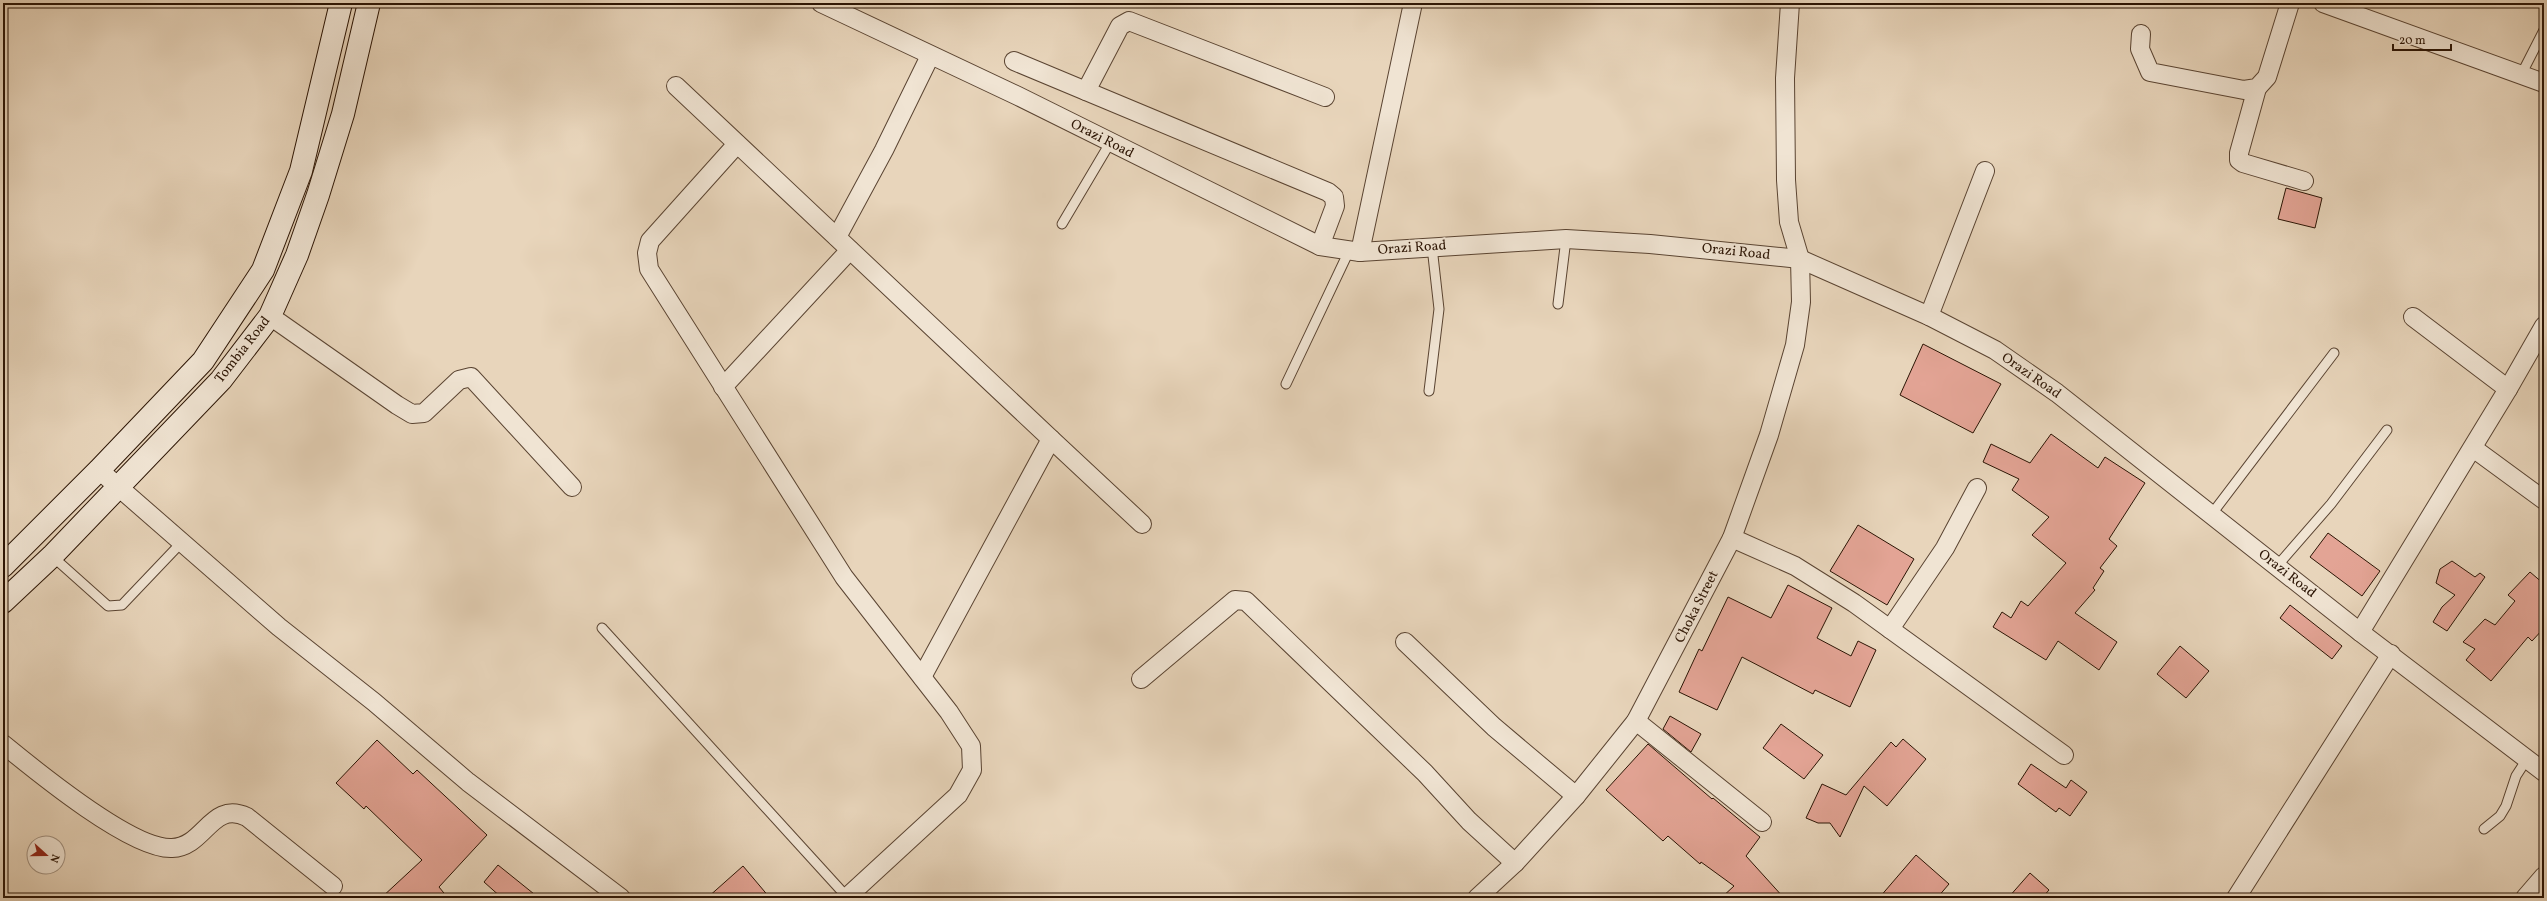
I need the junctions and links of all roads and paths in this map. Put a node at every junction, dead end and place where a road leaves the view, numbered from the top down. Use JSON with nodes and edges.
{"nodes":[{"id":1,"x":341,"y":3,"type":"edge"},
{"id":2,"x":369,"y":3,"type":"edge"},
{"id":3,"x":821,"y":3,"type":"edge"},
{"id":4,"x":1413,"y":3,"type":"edge"},
{"id":5,"x":1790,"y":3,"type":"edge"},
{"id":6,"x":2290,"y":3,"type":"edge"},
{"id":7,"x":2323,"y":3,"type":"edge"},
{"id":8,"x":2544,"y":30,"type":"edge"},
{"id":9,"x":2141,"y":34,"type":"dead end"},
{"id":10,"x":930,"y":56,"type":"junction"},
{"id":11,"x":1014,"y":61,"type":"dead end"},
{"id":12,"x":2521,"y":74,"type":"junction"},
{"id":13,"x":2544,"y":83,"type":"edge"},
{"id":14,"x":676,"y":86,"type":"dead end"},
{"id":15,"x":2257,"y":88,"type":"junction"},
{"id":16,"x":1086,"y":91,"type":"junction"},
{"id":17,"x":1325,"y":97,"type":"dead end"},
{"id":18,"x":1110,"y":143,"type":"junction"},
{"id":19,"x":737,"y":144,"type":"junction"},
{"id":20,"x":1985,"y":171,"type":"dead end"},
{"id":21,"x":2304,"y":181,"type":"dead end"},
{"id":22,"x":1062,"y":224,"type":"dead end"},
{"id":23,"x":837,"y":237,"type":"junction"},
{"id":24,"x":1566,"y":239,"type":"junction"},
{"id":25,"x":1320,"y":246,"type":"junction"},
{"id":26,"x":1432,"y":247,"type":"junction"},
{"id":27,"x":850,"y":250,"type":"junction"},
{"id":28,"x":1354,"y":251,"type":"junction"},
{"id":29,"x":1800,"y":259,"type":"junction"},
{"id":30,"x":1558,"y":304,"type":"dead end"},
{"id":31,"x":270,"y":316,"type":"junction"},
{"id":32,"x":1929,"y":316,"type":"junction"},
{"id":33,"x":2414,"y":317,"type":"dead end"},
{"id":34,"x":2544,"y":326,"type":"edge"},
{"id":35,"x":2334,"y":353,"type":"dead end"},
{"id":36,"x":1286,"y":384,"type":"dead end"},
{"id":37,"x":723,"y":387,"type":"junction"},
{"id":38,"x":2508,"y":389,"type":"junction"},
{"id":39,"x":1428,"y":391,"type":"dead end"},
{"id":40,"x":2387,"y":430,"type":"dead end"},
{"id":41,"x":1051,"y":438,"type":"junction"},
{"id":42,"x":2473,"y":448,"type":"junction"},
{"id":43,"x":99,"y":470,"type":"junction"},
{"id":44,"x":119,"y":488,"type":"junction"},
{"id":45,"x":572,"y":488,"type":"dead end"},
{"id":46,"x":1977,"y":488,"type":"dead end"},
{"id":47,"x":2544,"y":500,"type":"edge"},
{"id":48,"x":2211,"y":515,"type":"junction"},
{"id":49,"x":1142,"y":524,"type":"dead end"},
{"id":50,"x":1732,"y":538,"type":"junction"},
{"id":51,"x":182,"y":542,"type":"junction"},
{"id":52,"x":52,"y":556,"type":"junction"},
{"id":53,"x":3,"y":566,"type":"edge"},
{"id":54,"x":2277,"y":566,"type":"junction"},
{"id":55,"x":3,"y":602,"type":"edge"},
{"id":56,"x":602,"y":628,"type":"dead end"},
{"id":57,"x":1890,"y":629,"type":"junction"},
{"id":58,"x":2360,"y":632,"type":"junction"},
{"id":59,"x":1405,"y":642,"type":"dead end"},
{"id":60,"x":2391,"y":654,"type":"junction"},
{"id":61,"x":922,"y":677,"type":"junction"},
{"id":62,"x":1141,"y":679,"type":"dead end"},
{"id":63,"x":1636,"y":721,"type":"junction"},
{"id":64,"x":3,"y":744,"type":"edge"},
{"id":65,"x":2064,"y":755,"type":"dead end"},
{"id":66,"x":2527,"y":759,"type":"junction"},
{"id":67,"x":2544,"y":772,"type":"edge"},
{"id":68,"x":1576,"y":796,"type":"junction"},
{"id":69,"x":1762,"y":822,"type":"dead end"},
{"id":70,"x":2484,"y":829,"type":"dead end"},
{"id":71,"x":1515,"y":863,"type":"junction"},
{"id":72,"x":2544,"y":876,"type":"edge"},
{"id":73,"x":333,"y":886,"type":"dead end"},
{"id":74,"x":621,"y":898,"type":"edge"},
{"id":75,"x":846,"y":898,"type":"edge"},
{"id":76,"x":1477,"y":898,"type":"edge"},
{"id":77,"x":2236,"y":898,"type":"edge"},
{"id":78,"x":2526,"y":898,"type":"edge"}],
"edges":[{"from":1,"to":43,"type":"main road","name":"Tombia Road"},
{"from":2,"to":31,"type":"main road","name":"Tombia Road"},
{"from":3,"to":10,"type":"street","name":"Orazi Road"},
{"from":4,"to":28,"type":"street"},
{"from":5,"to":29,"type":"street","name":"Choka Street"},
{"from":6,"to":15,"type":"street"},
{"from":7,"to":12,"type":"street"},
{"from":8,"to":12,"type":"lane"},
{"from":9,"to":15,"type":"street"},
{"from":10,"to":18,"type":"street","name":"Orazi Road"},
{"from":10,"to":23,"type":"street"},
{"from":11,"to":16,"type":"street"},
{"from":12,"to":13,"type":"street"},
{"from":14,"to":19,"type":"street"},
{"from":15,"to":21,"type":"street"},
{"from":16,"to":17,"type":"street"},
{"from":16,"to":25,"type":"street"},
{"from":18,"to":22,"type":"lane"},
{"from":18,"to":25,"type":"street","name":"Orazi Road"},
{"from":19,"to":23,"type":"street"},
{"from":19,"to":37,"type":"street"},
{"from":20,"to":32,"type":"street"},
{"from":23,"to":27,"type":"street"},
{"from":24,"to":26,"type":"street","name":"Orazi Road"},
{"from":24,"to":29,"type":"street","name":"Orazi Road"},
{"from":24,"to":30,"type":"lane"},
{"from":25,"to":28,"type":"street","name":"Orazi Road"},
{"from":26,"to":28,"type":"street","name":"Orazi Road"},
{"from":26,"to":39,"type":"lane"},
{"from":27,"to":37,"type":"street"},
{"from":27,"to":41,"type":"street"},
{"from":28,"to":36,"type":"lane"},
{"from":29,"to":32,"type":"street","name":"Orazi Road"},
{"from":29,"to":50,"type":"street","name":"Choka Street"},
{"from":31,"to":44,"type":"main road","name":"Tombia Road"},
{"from":31,"to":45,"type":"street"},
{"from":32,"to":48,"type":"street","name":"Orazi Road"},
{"from":33,"to":38,"type":"street"},
{"from":34,"to":38,"type":"street"},
{"from":35,"to":48,"type":"lane"},
{"from":37,"to":61,"type":"street"},
{"from":38,"to":42,"type":"street"},
{"from":40,"to":54,"type":"lane"},
{"from":41,"to":49,"type":"street"},
{"from":41,"to":61,"type":"street"},
{"from":42,"to":47,"type":"street"},
{"from":42,"to":58,"type":"street"},
{"from":43,"to":44,"type":"street"},
{"from":43,"to":53,"type":"main road","name":"Tombia Road"},
{"from":44,"to":51,"type":"street"},
{"from":44,"to":52,"type":"main road","name":"Tombia Road"},
{"from":46,"to":57,"type":"street"},
{"from":48,"to":54,"type":"street","name":"Orazi Road"},
{"from":50,"to":57,"type":"street"},
{"from":50,"to":63,"type":"street","name":"Choka Street"},
{"from":51,"to":52,"type":"lane"},
{"from":51,"to":74,"type":"street"},
{"from":52,"to":55,"type":"main road","name":"Tombia Road"},
{"from":54,"to":58,"type":"street","name":"Orazi Road"},
{"from":56,"to":75,"type":"lane"},
{"from":57,"to":65,"type":"street"},
{"from":58,"to":60,"type":"street","name":"Orazi Road"},
{"from":59,"to":68,"type":"street"},
{"from":60,"to":66,"type":"street","name":"Orazi Road"},
{"from":60,"to":77,"type":"street"},
{"from":61,"to":75,"type":"street"},
{"from":62,"to":71,"type":"street"},
{"from":63,"to":68,"type":"street","name":"Choka Street"},
{"from":63,"to":69,"type":"street"},
{"from":64,"to":73,"type":"street"},
{"from":66,"to":67,"type":"street","name":"Orazi Road"},
{"from":66,"to":70,"type":"lane"},
{"from":68,"to":71,"type":"street","name":"Choka Street"},
{"from":71,"to":76,"type":"street","name":"Choka Street"},
{"from":72,"to":78,"type":"street"}]}
